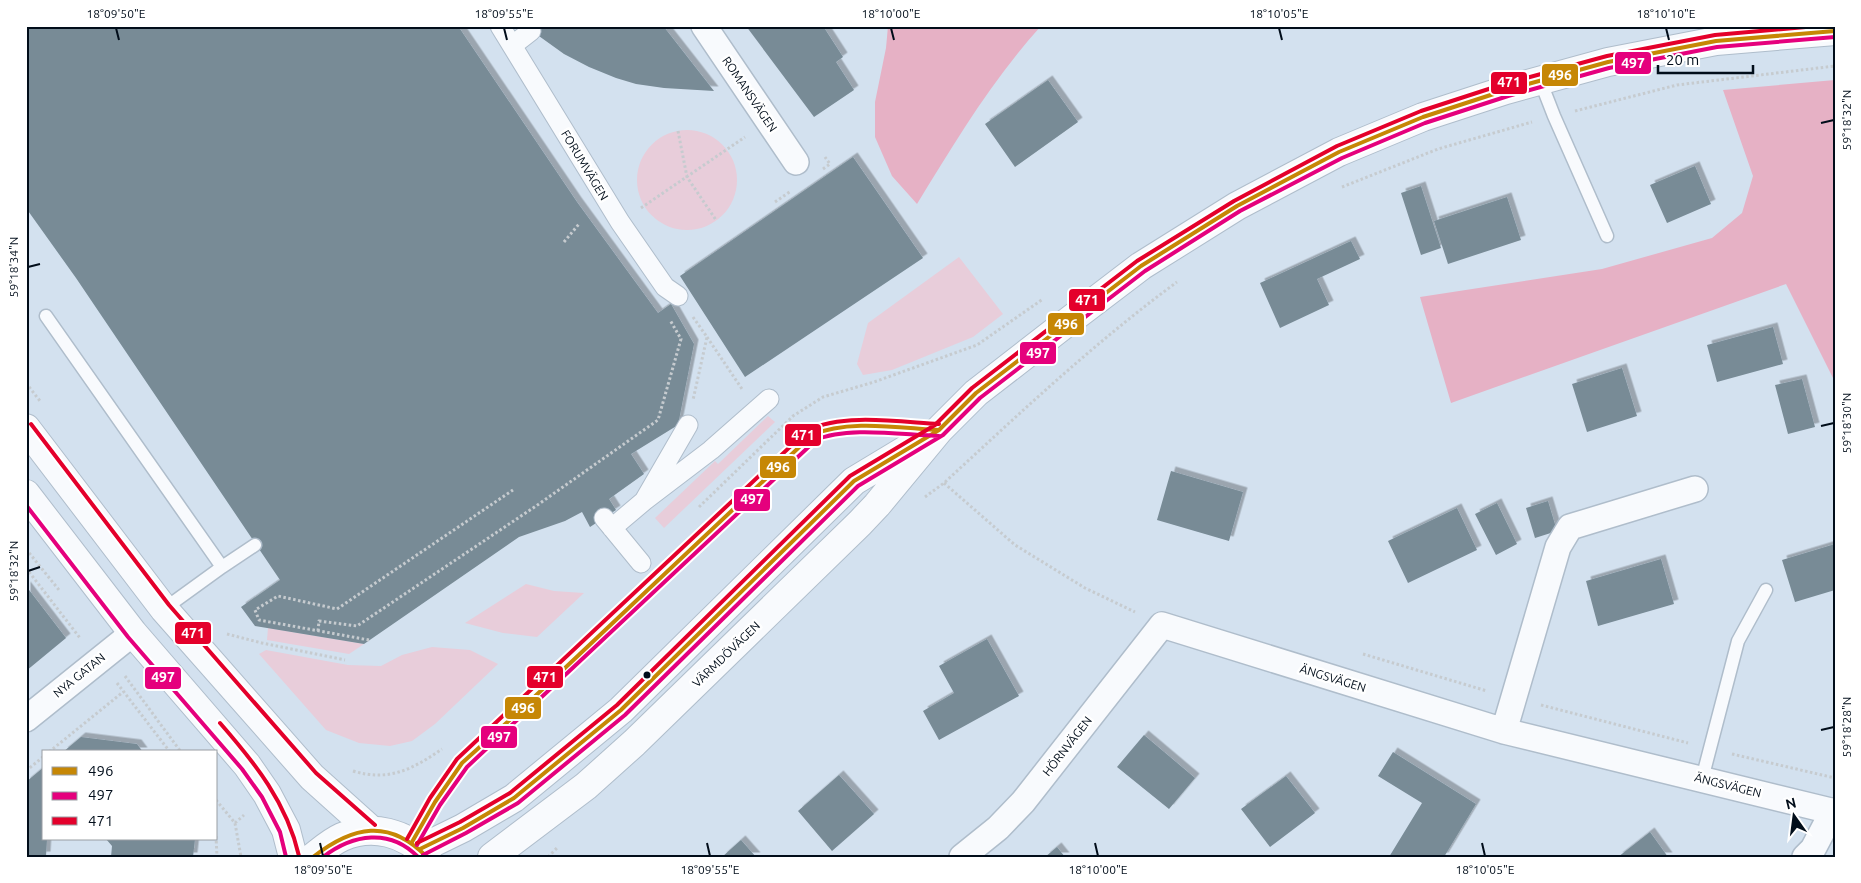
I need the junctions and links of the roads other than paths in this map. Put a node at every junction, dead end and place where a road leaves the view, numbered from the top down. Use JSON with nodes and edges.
{"nodes":[{"id":1,"x":500,"y":26,"type":"edge"},
{"id":2,"x":704,"y":26,"type":"edge"},
{"id":3,"x":531,"y":31,"type":"dead end"},
{"id":4,"x":1835,"y":31,"type":"edge"},
{"id":5,"x":1751,"y":32,"type":"edge"},
{"id":6,"x":513,"y":45,"type":"junction"},
{"id":7,"x":1540,"y":80,"type":"junction"},
{"id":8,"x":796,"y":162,"type":"dead end"},
{"id":9,"x":1607,"y":236,"type":"dead end"},
{"id":10,"x":678,"y":296,"type":"road end"},
{"id":11,"x":46,"y":316,"type":"dead end"},
{"id":12,"x":769,"y":399,"type":"dead end"},
{"id":13,"x":688,"y":425,"type":"road end"},
{"id":14,"x":26,"y":428,"type":"edge"},
{"id":15,"x":939,"y":430,"type":"junction"},
{"id":16,"x":1695,"y":489,"type":"dead end"},
{"id":17,"x":26,"y":494,"type":"edge"},
{"id":18,"x":644,"y":501,"type":"junction"},
{"id":19,"x":256,"y":545,"type":"dead end"},
{"id":20,"x":641,"y":563,"type":"dead end"},
{"id":21,"x":222,"y":567,"type":"junction"},
{"id":22,"x":1766,"y":590,"type":"dead end"},
{"id":23,"x":164,"y":608,"type":"junction"},
{"id":24,"x":1162,"y":625,"type":"joint"},
{"id":25,"x":133,"y":633,"type":"junction"},
{"id":26,"x":26,"y":719,"type":"edge"},
{"id":27,"x":1504,"y":731,"type":"junction"},
{"id":28,"x":1702,"y":779,"type":"junction"},
{"id":29,"x":1834,"y":811,"type":"edge"},
{"id":30,"x":371,"y":830,"type":"junction"},
{"id":31,"x":419,"y":849,"type":"edge"},
{"id":32,"x":293,"y":857,"type":"edge"},
{"id":33,"x":313,"y":857,"type":"edge"},
{"id":34,"x":492,"y":857,"type":"edge"},
{"id":35,"x":962,"y":857,"type":"edge"},
{"id":36,"x":1804,"y":857,"type":"edge"}],
"edges":[{"from":1,"to":6,"type":"street","name":"FORUMVÄGEN"},
{"from":2,"to":8,"type":"street","name":"ROMANSVÄGEN"},
{"from":3,"to":6,"type":"street"},
{"from":4,"to":5,"type":"main road","name":"VÄRMDÖVÄGEN"},
{"from":5,"to":7,"type":"main road","name":"VÄRMDÖVÄGEN"},
{"from":6,"to":10,"type":"street","name":"FORUMVÄGEN"},
{"from":7,"to":9,"type":"lane"},
{"from":7,"to":15,"type":"main road","name":"VÄRMDÖVÄGEN"},
{"from":11,"to":21,"type":"lane"},
{"from":12,"to":18,"type":"street"},
{"from":13,"to":18,"type":"street"},
{"from":14,"to":23,"type":"main road"},
{"from":15,"to":31,"type":"main road","name":"VÄRMDÖVÄGEN"},
{"from":15,"to":31,"type":"lane"},
{"from":15,"to":34,"type":"main road","name":"VÄRMDÖVÄGEN"},
{"from":16,"to":27,"type":"street"},
{"from":17,"to":25,"type":"main road"},
{"from":18,"to":20,"type":"street"},
{"from":19,"to":21,"type":"lane"},
{"from":21,"to":23,"type":"lane"},
{"from":22,"to":28,"type":"lane"},
{"from":23,"to":30,"type":"main road"},
{"from":24,"to":27,"type":"street","name":"ÄNGSVÄGEN"},
{"from":24,"to":35,"type":"street","name":"HÖRNVÄGEN"},
{"from":25,"to":26,"type":"street","name":"NYA GATAN"},
{"from":25,"to":32,"type":"main road"},
{"from":27,"to":28,"type":"street","name":"ÄNGSVÄGEN"},
{"from":28,"to":29,"type":"street","name":"ÄNGSVÄGEN"},
{"from":29,"to":36,"type":"street"},
{"from":30,"to":31,"type":"main road"},
{"from":30,"to":33,"type":"main road"}]}
